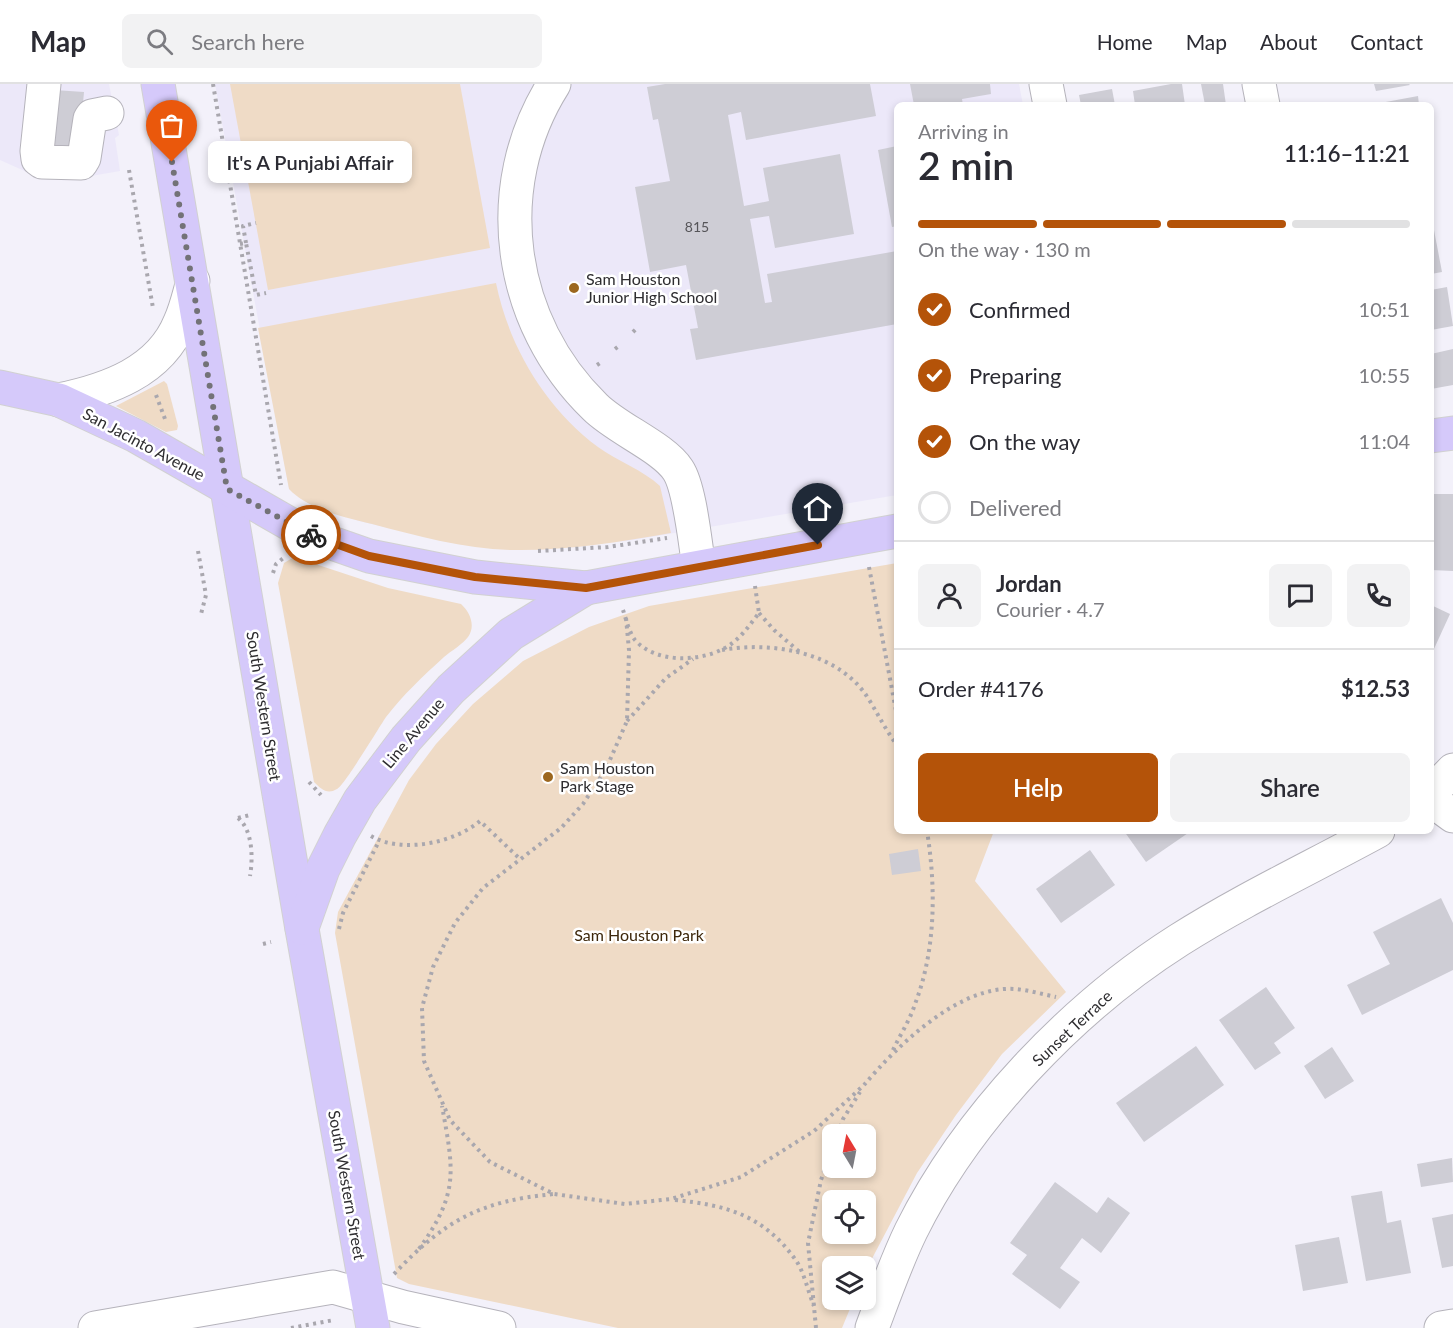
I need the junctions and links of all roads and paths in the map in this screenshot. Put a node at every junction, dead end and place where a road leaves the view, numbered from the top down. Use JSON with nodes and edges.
{"nodes":[{"id":1,"x":44,"y":84,"type":"edge"},
{"id":2,"x":158,"y":84,"type":"edge"},
{"id":3,"x":213,"y":84,"type":"edge"},
{"id":4,"x":554,"y":84,"type":"edge"},
{"id":5,"x":1046,"y":84,"type":"edge"},
{"id":6,"x":1259,"y":84,"type":"edge"},
{"id":7,"x":1049,"y":102,"type":"edge"},
{"id":8,"x":1262,"y":102,"type":"edge"},
{"id":9,"x":107,"y":113,"type":"dead end"},
{"id":10,"x":129,"y":170,"type":"dead end"},
{"id":11,"x":256,"y":224,"type":"dead end"},
{"id":12,"x":246,"y":243,"type":"junction"},
{"id":13,"x":240,"y":244,"type":"junction"},
{"id":14,"x":193,"y":281,"type":"junction"},
{"id":15,"x":266,"y":293,"type":"dead end"},
{"id":16,"x":152,"y":317,"type":"dead end"},
{"id":17,"x":637,"y":328,"type":"dead end"},
{"id":18,"x":633,"y":332,"type":"dead end"},
{"id":19,"x":603,"y":361,"type":"dead end"},
{"id":20,"x":597,"y":365,"type":"dead end"},
{"id":21,"x":0,"y":387,"type":"edge"},
{"id":22,"x":155,"y":393,"type":"dead end"},
{"id":23,"x":59,"y":400,"type":"junction"},
{"id":24,"x":167,"y":424,"type":"dead end"},
{"id":25,"x":1453,"y":433,"type":"edge"},
{"id":26,"x":1434,"y":436,"type":"edge"},
{"id":27,"x":227,"y":489,"type":"junction"},
{"id":28,"x":282,"y":489,"type":"dead end"},
{"id":29,"x":894,"y":532,"type":"edge"},
{"id":30,"x":676,"y":536,"type":"dead end"},
{"id":31,"x":531,"y":552,"type":"dead end"},
{"id":32,"x":291,"y":553,"type":"dead end"},
{"id":33,"x":205,"y":554,"type":"dead end"},
{"id":34,"x":868,"y":563,"type":"dead end"},
{"id":35,"x":699,"y":567,"type":"junction"},
{"id":36,"x":273,"y":581,"type":"dead end"},
{"id":37,"x":754,"y":581,"type":"dead end"},
{"id":38,"x":586,"y":588,"type":"junction"},
{"id":39,"x":622,"y":609,"type":"dead end"},
{"id":40,"x":759,"y":613,"type":"junction"},
{"id":41,"x":201,"y":614,"type":"dead end"},
{"id":42,"x":626,"y":618,"type":"junction"},
{"id":43,"x":722,"y":650,"type":"junction"},
{"id":44,"x":804,"y":656,"type":"junction"},
{"id":45,"x":694,"y":659,"type":"junction"},
{"id":46,"x":894,"y":700,"type":"edge"},
{"id":47,"x":627,"y":721,"type":"junction"},
{"id":48,"x":894,"y":741,"type":"edge"},
{"id":49,"x":1453,"y":770,"type":"edge"},
{"id":50,"x":1434,"y":790,"type":"edge"},
{"id":51,"x":1434,"y":802,"type":"edge"},
{"id":52,"x":250,"y":815,"type":"dead end"},
{"id":53,"x":1453,"y":816,"type":"edge"},
{"id":54,"x":927,"y":834,"type":"edge"},
{"id":55,"x":1373,"y":834,"type":"edge"},
{"id":56,"x":370,"y":836,"type":"dead end"},
{"id":57,"x":379,"y":841,"type":"junction"},
{"id":58,"x":519,"y":858,"type":"junction"},
{"id":59,"x":250,"y":876,"type":"dead end"},
{"id":60,"x":302,"y":929,"type":"junction"},
{"id":61,"x":339,"y":929,"type":"dead end"},
{"id":62,"x":271,"y":942,"type":"dead end"},
{"id":63,"x":262,"y":944,"type":"dead end"},
{"id":64,"x":1080,"y":1018,"type":"junction"},
{"id":65,"x":891,"y":1053,"type":"junction"},
{"id":66,"x":864,"y":1085,"type":"junction"},
{"id":67,"x":441,"y":1100,"type":"junction"},
{"id":68,"x":841,"y":1124,"type":"edge"},
{"id":69,"x":822,"y":1177,"type":"edge"},
{"id":70,"x":554,"y":1194,"type":"junction"},
{"id":71,"x":671,"y":1199,"type":"junction"},
{"id":72,"x":413,"y":1256,"type":"junction"},
{"id":73,"x":400,"y":1268,"type":"dead end"},
{"id":74,"x":814,"y":1306,"type":"junction"},
{"id":75,"x":370,"y":1312,"type":"edge"},
{"id":76,"x":339,"y":1319,"type":"dead end"},
{"id":77,"x":1453,"y":1326,"type":"edge"},
{"id":78,"x":94,"y":1328,"type":"edge"},
{"id":79,"x":291,"y":1328,"type":"edge"},
{"id":80,"x":499,"y":1328,"type":"edge"},
{"id":81,"x":816,"y":1328,"type":"edge"},
{"id":82,"x":872,"y":1328,"type":"edge"},
{"id":83,"x":1441,"y":1328,"type":"edge"}],
"edges":[{"from":1,"to":9,"type":"street"},
{"from":2,"to":14,"type":"main road","name":"South Western Street"},
{"from":3,"to":13,"type":"path"},
{"from":4,"to":35,"type":"street"},
{"from":5,"to":7,"type":"street"},
{"from":6,"to":8,"type":"street"},
{"from":10,"to":16,"type":"path"},
{"from":11,"to":12,"type":"path"},
{"from":12,"to":13,"type":"path"},
{"from":12,"to":15,"type":"path"},
{"from":13,"to":28,"type":"path"},
{"from":14,"to":23,"type":"street","name":"San Jacinto Avenue"},
{"from":14,"to":27,"type":"main road","name":"South Western Street"},
{"from":17,"to":18,"type":"path"},
{"from":19,"to":20,"type":"path"},
{"from":21,"to":23,"type":"main road","name":"San Jacinto Avenue"},
{"from":22,"to":24,"type":"path"},
{"from":23,"to":27,"type":"main road","name":"San Jacinto Avenue"},
{"from":25,"to":26,"type":"main road"},
{"from":27,"to":38,"type":"main road","name":"Line Avenue"},
{"from":27,"to":60,"type":"main road","name":"South Western Street"},
{"from":29,"to":35,"type":"main road","name":"Line Avenue"},
{"from":30,"to":31,"type":"path"},
{"from":32,"to":36,"type":"path"},
{"from":33,"to":41,"type":"path"},
{"from":34,"to":46,"type":"path"},
{"from":35,"to":38,"type":"main road","name":"Line Avenue"},
{"from":37,"to":40,"type":"path"},
{"from":38,"to":60,"type":"main road","name":"Line Avenue"},
{"from":39,"to":42,"type":"path"},
{"from":40,"to":43,"type":"path"},
{"from":40,"to":44,"type":"path"},
{"from":42,"to":45,"type":"path"},
{"from":42,"to":47,"type":"path"},
{"from":43,"to":44,"type":"path"},
{"from":43,"to":45,"type":"path"},
{"from":44,"to":48,"type":"path"},
{"from":45,"to":47,"type":"path"},
{"from":47,"to":58,"type":"path"},
{"from":49,"to":50,"type":"street"},
{"from":51,"to":53,"type":"street"},
{"from":52,"to":59,"type":"path"},
{"from":54,"to":65,"type":"path"},
{"from":55,"to":64,"type":"street","name":"Sunset Terrace"},
{"from":56,"to":57,"type":"path"},
{"from":57,"to":58,"type":"path"},
{"from":57,"to":61,"type":"path"},
{"from":58,"to":67,"type":"path"},
{"from":60,"to":75,"type":"main road","name":"South Western Street"},
{"from":62,"to":63,"type":"path"},
{"from":64,"to":65,"type":"path"},
{"from":64,"to":82,"type":"street","name":"Sunset Terrace"},
{"from":65,"to":66,"type":"path"},
{"from":66,"to":68,"type":"path"},
{"from":66,"to":71,"type":"path"},
{"from":67,"to":70,"type":"path"},
{"from":67,"to":72,"type":"path"},
{"from":69,"to":74,"type":"path"},
{"from":70,"to":71,"type":"path"},
{"from":70,"to":72,"type":"path"},
{"from":71,"to":74,"type":"path"},
{"from":72,"to":73,"type":"path"},
{"from":74,"to":81,"type":"path"},
{"from":75,"to":78,"type":"street"},
{"from":75,"to":80,"type":"street"},
{"from":76,"to":79,"type":"path"},
{"from":77,"to":83,"type":"street"}]}
